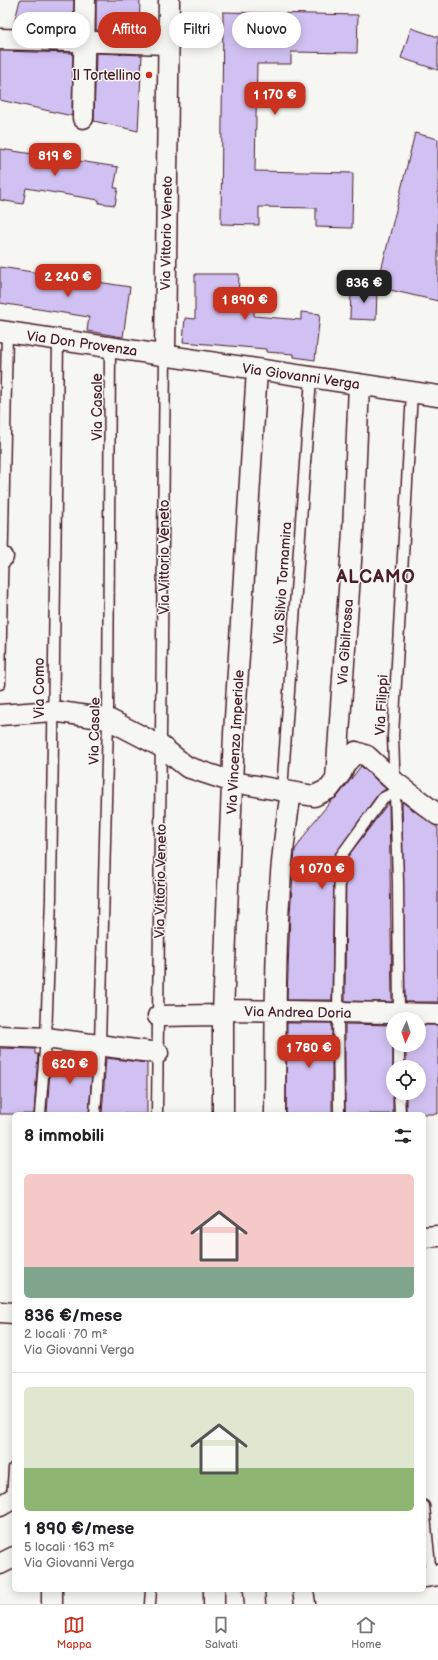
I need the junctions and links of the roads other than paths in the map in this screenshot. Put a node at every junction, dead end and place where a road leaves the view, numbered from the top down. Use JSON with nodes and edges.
{"nodes":[{"id":1,"x":85,"y":0,"type":"edge"},
{"id":2,"x":169,"y":0,"type":"edge"},
{"id":3,"x":85,"y":12,"type":"edge"},
{"id":4,"x":0,"y":39,"type":"edge"},
{"id":5,"x":12,"y":39,"type":"edge"},
{"id":6,"x":90,"y":41,"type":"edge"},
{"id":7,"x":168,"y":44,"type":"junction"},
{"id":8,"x":84,"y":48,"type":"edge"},
{"id":9,"x":83,"y":118,"type":"dead end"},
{"id":10,"x":4,"y":331,"type":"edge"},
{"id":11,"x":58,"y":340,"type":"junction"},
{"id":12,"x":110,"y":347,"type":"junction"},
{"id":13,"x":165,"y":354,"type":"junction"},
{"id":14,"x":257,"y":370,"type":"junction"},
{"id":15,"x":311,"y":378,"type":"junction"},
{"id":16,"x":359,"y":384,"type":"junction"},
{"id":17,"x":412,"y":392,"type":"junction"},
{"id":18,"x":438,"y":396,"type":"edge"},
{"id":19,"x":1,"y":557,"type":"edge"},
{"id":20,"x":0,"y":684,"type":"edge"},
{"id":21,"x":53,"y":711,"type":"junction"},
{"id":22,"x":0,"y":716,"type":"edge"},
{"id":23,"x":108,"y":719,"type":"junction"},
{"id":24,"x":162,"y":747,"type":"junction"},
{"id":25,"x":336,"y":780,"type":"junction"},
{"id":26,"x":233,"y":782,"type":"junction"},
{"id":27,"x":395,"y":787,"type":"junction"},
{"id":28,"x":286,"y":792,"type":"junction"},
{"id":29,"x":438,"y":815,"type":"edge"},
{"id":30,"x":276,"y":1011,"type":"junction"},
{"id":31,"x":399,"y":1012,"type":"edge"},
{"id":32,"x":223,"y":1013,"type":"junction"},
{"id":33,"x":338,"y":1013,"type":"junction"},
{"id":34,"x":438,"y":1014,"type":"edge"},
{"id":35,"x":386,"y":1015,"type":"edge"},
{"id":36,"x":426,"y":1015,"type":"edge"},
{"id":37,"x":158,"y":1016,"type":"junction"},
{"id":38,"x":0,"y":1036,"type":"edge"},
{"id":39,"x":46,"y":1038,"type":"junction"},
{"id":40,"x":100,"y":1045,"type":"junction"},
{"id":41,"x":158,"y":1053,"type":"junction"},
{"id":42,"x":399,"y":1100,"type":"edge"},
{"id":43,"x":40,"y":1112,"type":"edge"},
{"id":44,"x":95,"y":1112,"type":"edge"},
{"id":45,"x":157,"y":1112,"type":"edge"},
{"id":46,"x":223,"y":1112,"type":"edge"},
{"id":47,"x":275,"y":1112,"type":"edge"},
{"id":48,"x":339,"y":1112,"type":"edge"},
{"id":49,"x":400,"y":1112,"type":"edge"},
{"id":50,"x":438,"y":1236,"type":"edge"},
{"id":51,"x":426,"y":1237,"type":"edge"},
{"id":52,"x":0,"y":1312,"type":"edge"},
{"id":53,"x":12,"y":1313,"type":"edge"},
{"id":54,"x":12,"y":1484,"type":"edge"},
{"id":55,"x":10,"y":1501,"type":"edge"},
{"id":56,"x":426,"y":1526,"type":"edge"},
{"id":57,"x":12,"y":1558,"type":"edge"},
{"id":58,"x":0,"y":1564,"type":"edge"},
{"id":59,"x":431,"y":1576,"type":"edge"},
{"id":60,"x":52,"y":1592,"type":"edge"},
{"id":61,"x":150,"y":1592,"type":"edge"},
{"id":62,"x":214,"y":1592,"type":"edge"},
{"id":63,"x":254,"y":1592,"type":"edge"},
{"id":64,"x":303,"y":1592,"type":"edge"},
{"id":65,"x":52,"y":1604,"type":"edge"},
{"id":66,"x":150,"y":1604,"type":"edge"},
{"id":67,"x":214,"y":1604,"type":"edge"},
{"id":68,"x":255,"y":1604,"type":"edge"},
{"id":69,"x":305,"y":1604,"type":"edge"}],
"edges":[{"from":1,"to":3,"type":"street"},
{"from":2,"to":7,"type":"street","name":"Via Vittorio Veneto"},
{"from":4,"to":5,"type":"street"},
{"from":6,"to":7,"type":"street"},
{"from":7,"to":13,"type":"street","name":"Via Vittorio Veneto"},
{"from":8,"to":9,"type":"street"},
{"from":10,"to":11,"type":"street","name":"Via Don Provenza"},
{"from":10,"to":19,"type":"lane"},
{"from":11,"to":12,"type":"street","name":"Via Don Provenza"},
{"from":11,"to":21,"type":"lane","name":"Via Como"},
{"from":12,"to":13,"type":"street","name":"Via Don Provenza"},
{"from":12,"to":23,"type":"lane","name":"Via Casale"},
{"from":13,"to":14,"type":"street","name":"Via Giovanni Verga"},
{"from":13,"to":24,"type":"lane","name":"Via Vittorio Veneto"},
{"from":14,"to":15,"type":"street","name":"Via Giovanni Verga"},
{"from":14,"to":26,"type":"street","name":"Via Vincenzo Imperiale"},
{"from":15,"to":16,"type":"street","name":"Via Giovanni Verga"},
{"from":15,"to":28,"type":"lane","name":"Via Silvio Tornamira"},
{"from":16,"to":17,"type":"street","name":"Via Giovanni Verga"},
{"from":16,"to":25,"type":"street","name":"Via Gibilrossa"},
{"from":17,"to":18,"type":"street","name":"Via Giovanni Verga"},
{"from":17,"to":27,"type":"lane","name":"Via Filippi"},
{"from":19,"to":20,"type":"lane"},
{"from":21,"to":22,"type":"street"},
{"from":21,"to":23,"type":"street"},
{"from":21,"to":39,"type":"lane","name":"Via Como"},
{"from":23,"to":24,"type":"street"},
{"from":23,"to":40,"type":"lane","name":"Via Casale"},
{"from":24,"to":26,"type":"street"},
{"from":24,"to":37,"type":"lane","name":"Via Vittorio Veneto"},
{"from":25,"to":27,"type":"street"},
{"from":25,"to":28,"type":"street"},
{"from":26,"to":28,"type":"street"},
{"from":26,"to":32,"type":"street","name":"Via Vincenzo Imperiale"},
{"from":27,"to":29,"type":"street"},
{"from":27,"to":31,"type":"lane","name":"Via Filippi"},
{"from":27,"to":33,"type":"lane"},
{"from":28,"to":30,"type":"street"},
{"from":30,"to":32,"type":"street","name":"Via Andrea Doria"},
{"from":30,"to":33,"type":"street","name":"Via Andrea Doria"},
{"from":30,"to":47,"type":"street"},
{"from":32,"to":37,"type":"street","name":"Via Andrea Doria"},
{"from":32,"to":46,"type":"street","name":"Via Vincenzo Imperiale"},
{"from":33,"to":35,"type":"street","name":"Via Andrea Doria"},
{"from":33,"to":48,"type":"lane"},
{"from":34,"to":36,"type":"street","name":"Via Andrea Doria"},
{"from":37,"to":41,"type":"lane","name":"Via Vittorio Veneto"},
{"from":38,"to":39,"type":"street"},
{"from":39,"to":40,"type":"street"},
{"from":39,"to":43,"type":"lane","name":"Via Como"},
{"from":40,"to":41,"type":"street"},
{"from":40,"to":44,"type":"lane","name":"Via Casale"},
{"from":41,"to":45,"type":"lane","name":"Via Vittorio Veneto"},
{"from":42,"to":49,"type":"lane"},
{"from":50,"to":51,"type":"street"},
{"from":52,"to":53,"type":"street"},
{"from":54,"to":55,"type":"lane"},
{"from":56,"to":59,"type":"lane"},
{"from":57,"to":58,"type":"street"},
{"from":60,"to":65,"type":"street"},
{"from":61,"to":66,"type":"lane"},
{"from":62,"to":67,"type":"street"},
{"from":63,"to":68,"type":"street"},
{"from":64,"to":69,"type":"street"}]}
